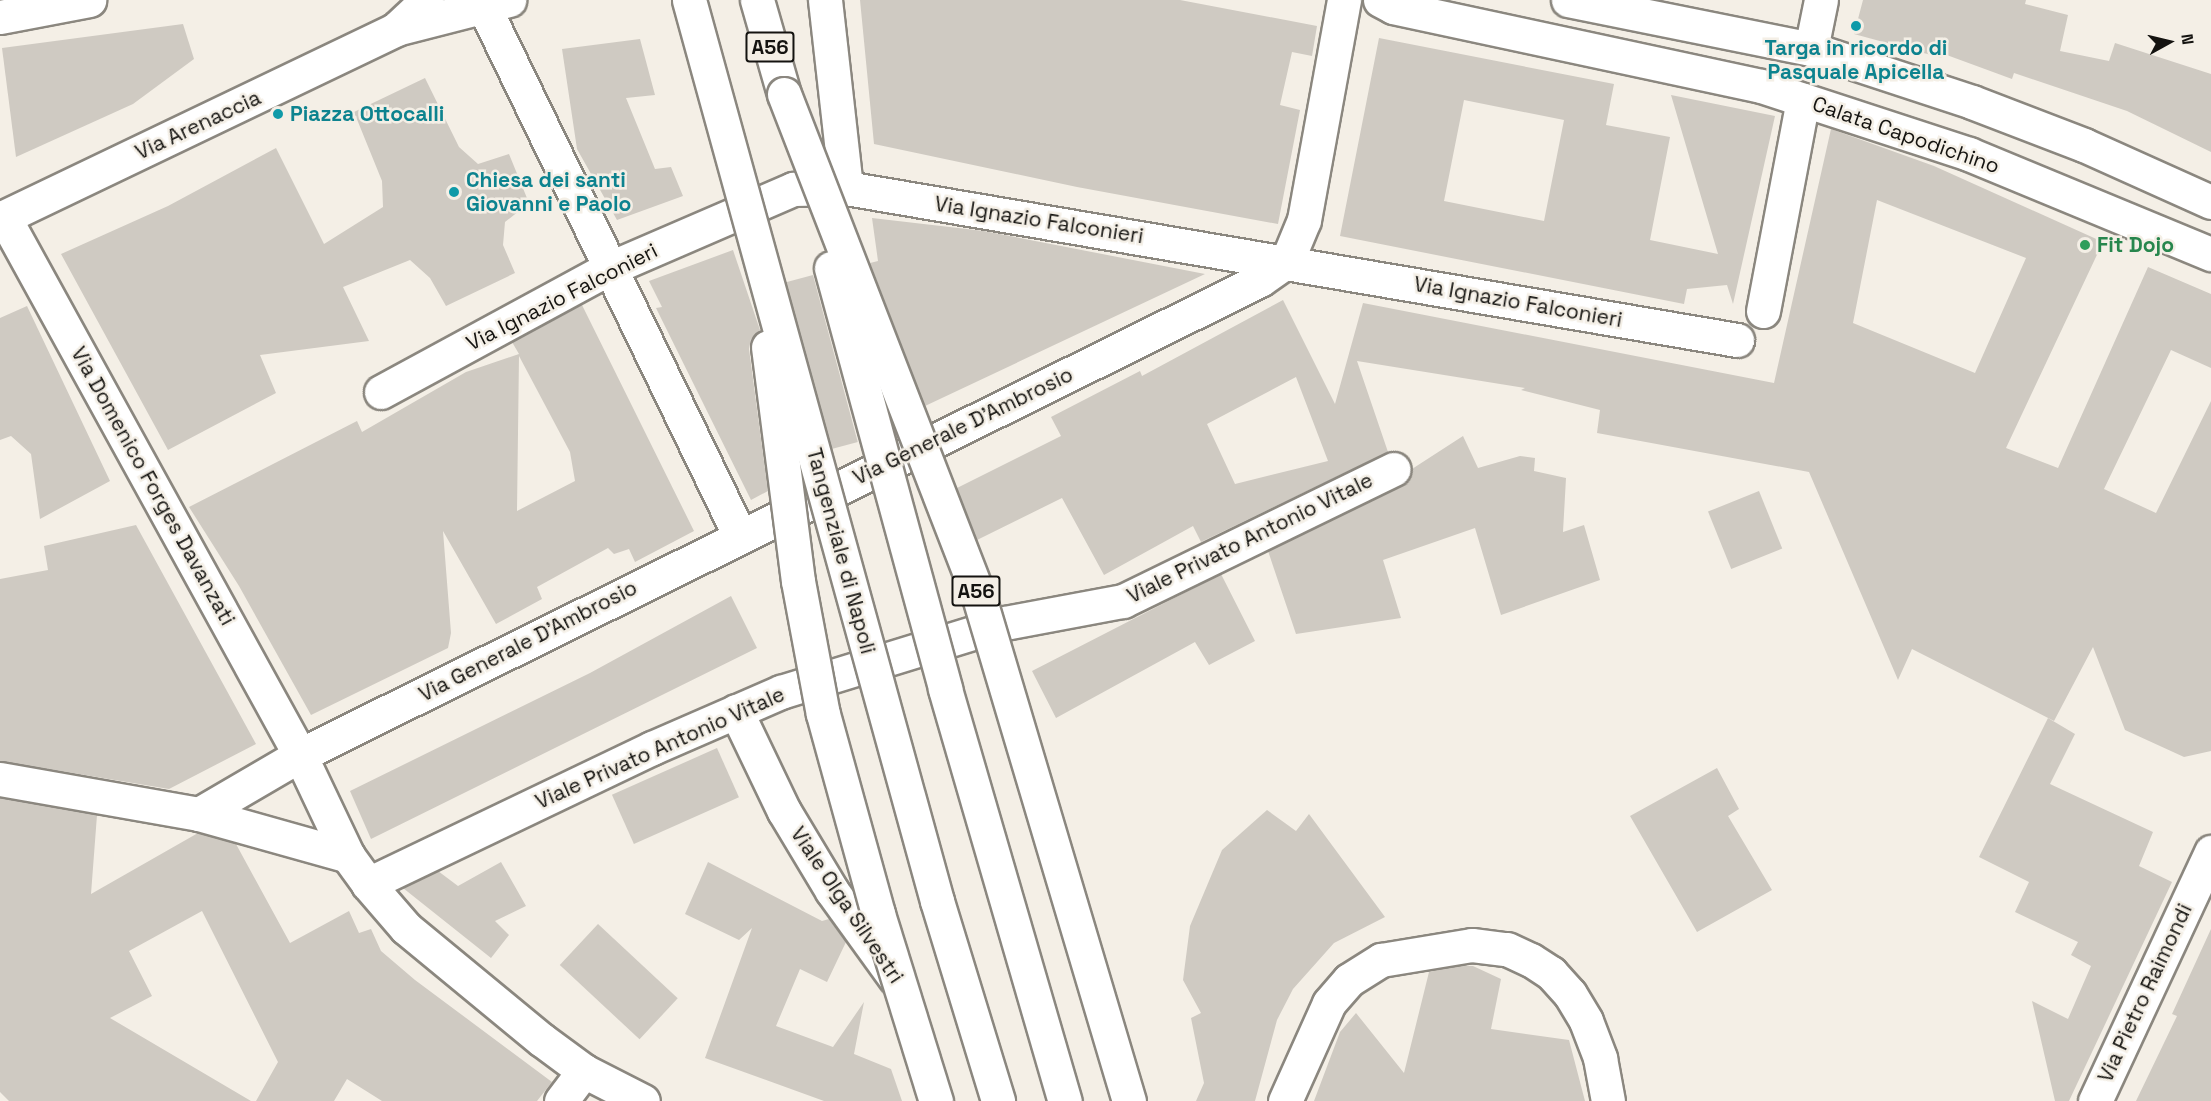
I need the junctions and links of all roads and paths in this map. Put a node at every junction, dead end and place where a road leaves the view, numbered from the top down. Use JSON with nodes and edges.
{"nodes":[{"id":1,"x":89,"y":0,"type":"edge"},
{"id":2,"x":427,"y":0,"type":"edge"},
{"id":3,"x":689,"y":0,"type":"edge"},
{"id":4,"x":757,"y":0,"type":"edge"},
{"id":5,"x":825,"y":0,"type":"edge"},
{"id":6,"x":1344,"y":0,"type":"edge"},
{"id":7,"x":1380,"y":0,"type":"edge"},
{"id":8,"x":1568,"y":0,"type":"edge"},
{"id":9,"x":1821,"y":0,"type":"edge"},
{"id":10,"x":497,"y":3,"type":"edge"},
{"id":11,"x":0,"y":17,"type":"edge"},
{"id":12,"x":396,"y":29,"type":"junction"},
{"id":13,"x":1811,"y":49,"type":"junction"},
{"id":14,"x":783,"y":94,"type":"junction"},
{"id":15,"x":1803,"y":100,"type":"junction"},
{"id":16,"x":846,"y":188,"type":"junction"},
{"id":17,"x":2211,"y":202,"type":"edge"},
{"id":18,"x":2,"y":218,"type":"edge"},
{"id":19,"x":754,"y":235,"type":"junction"},
{"id":20,"x":2211,"y":254,"type":"edge"},
{"id":21,"x":1287,"y":261,"type":"junction"},
{"id":22,"x":608,"y":269,"type":"junction"},
{"id":23,"x":1763,"y":310,"type":"dead end"},
{"id":24,"x":1737,"y":340,"type":"dead end"},
{"id":25,"x":381,"y":392,"type":"dead end"},
{"id":26,"x":1394,"y":469,"type":"dead end"},
{"id":27,"x":740,"y":536,"type":"junction"},
{"id":28,"x":736,"y":711,"type":"junction"},
{"id":29,"x":300,"y":755,"type":"junction"},
{"id":30,"x":0,"y":779,"type":"edge"},
{"id":31,"x":199,"y":814,"type":"junction"},
{"id":32,"x":2211,"y":852,"type":"edge"},
{"id":33,"x":348,"y":856,"type":"junction"},
{"id":34,"x":368,"y":884,"type":"junction"},
{"id":35,"x":584,"y":1071,"type":"junction"},
{"id":36,"x":561,"y":1101,"type":"edge"},
{"id":37,"x":643,"y":1101,"type":"edge"},
{"id":38,"x":936,"y":1101,"type":"edge"},
{"id":39,"x":951,"y":1101,"type":"edge"},
{"id":40,"x":998,"y":1101,"type":"edge"},
{"id":41,"x":1065,"y":1101,"type":"edge"},
{"id":42,"x":1130,"y":1101,"type":"edge"},
{"id":43,"x":1285,"y":1101,"type":"edge"},
{"id":44,"x":1608,"y":1101,"type":"edge"},
{"id":45,"x":2095,"y":1101,"type":"edge"}],
"edges":[{"from":1,"to":11,"type":"main road"},
{"from":2,"to":12,"type":"main road"},
{"from":3,"to":19,"type":"main road","name":"Tangenziale di Napoli","bridge":true},
{"from":4,"to":14,"type":"main road","number":"A56"},
{"from":5,"to":16,"type":"main road"},
{"from":6,"to":21,"type":"main road"},
{"from":7,"to":15,"type":"main road","name":"Calata Capodichino"},
{"from":8,"to":13,"type":"main road"},
{"from":9,"to":13,"type":"main road"},
{"from":10,"to":12,"type":"main road"},
{"from":10,"to":22,"type":"main road"},
{"from":12,"to":18,"type":"main road","name":"Via Arenaccia"},
{"from":13,"to":17,"type":"main road"},
{"from":14,"to":41,"type":"main road","bridge":true},
{"from":14,"to":42,"type":"main road","number":"A56","bridge":true},
{"from":15,"to":20,"type":"main road","name":"Calata Capodichino"},
{"from":15,"to":23,"type":"main road"},
{"from":16,"to":21,"type":"main road","name":"Via Ignazio Falconieri"},
{"from":16,"to":22,"type":"main road","name":"Via Ignazio Falconieri"},
{"from":18,"to":29,"type":"main road","name":"Via Domenico Forges Davanzati"},
{"from":19,"to":38,"type":"main road","bridge":true},
{"from":19,"to":40,"type":"main road","name":"Tangenziale di Napoli","bridge":true},
{"from":21,"to":24,"type":"main road","name":"Via Ignazio Falconieri"},
{"from":21,"to":27,"type":"main road","name":"Via Generale D'Ambrosio"},
{"from":22,"to":25,"type":"main road","name":"Via Ignazio Falconieri"},
{"from":22,"to":27,"type":"main road"},
{"from":26,"to":28,"type":"main road","name":"Viale Privato Antonio Vitale"},
{"from":27,"to":29,"type":"main road","name":"Via Generale D'Ambrosio"},
{"from":28,"to":34,"type":"main road","name":"Viale Privato Antonio Vitale"},
{"from":28,"to":39,"type":"main road","name":"Viale Olga Silvestri"},
{"from":29,"to":31,"type":"main road","name":"Via Generale D'Ambrosio"},
{"from":29,"to":33,"type":"main road","name":"Via Domenico Forges Davanzati"},
{"from":30,"to":31,"type":"main road"},
{"from":31,"to":33,"type":"main road"},
{"from":32,"to":45,"type":"main road","name":"Via Pietro Raimondi"},
{"from":33,"to":34,"type":"main road","name":"Via Domenico Forges Davanzati"},
{"from":34,"to":35,"type":"main road","name":"Via Domenico Forges Davanzati"},
{"from":35,"to":36,"type":"main road"},
{"from":35,"to":37,"type":"main road","name":"Via Domenico Forges Davanzati"},
{"from":43,"to":44,"type":"main road"}]}
